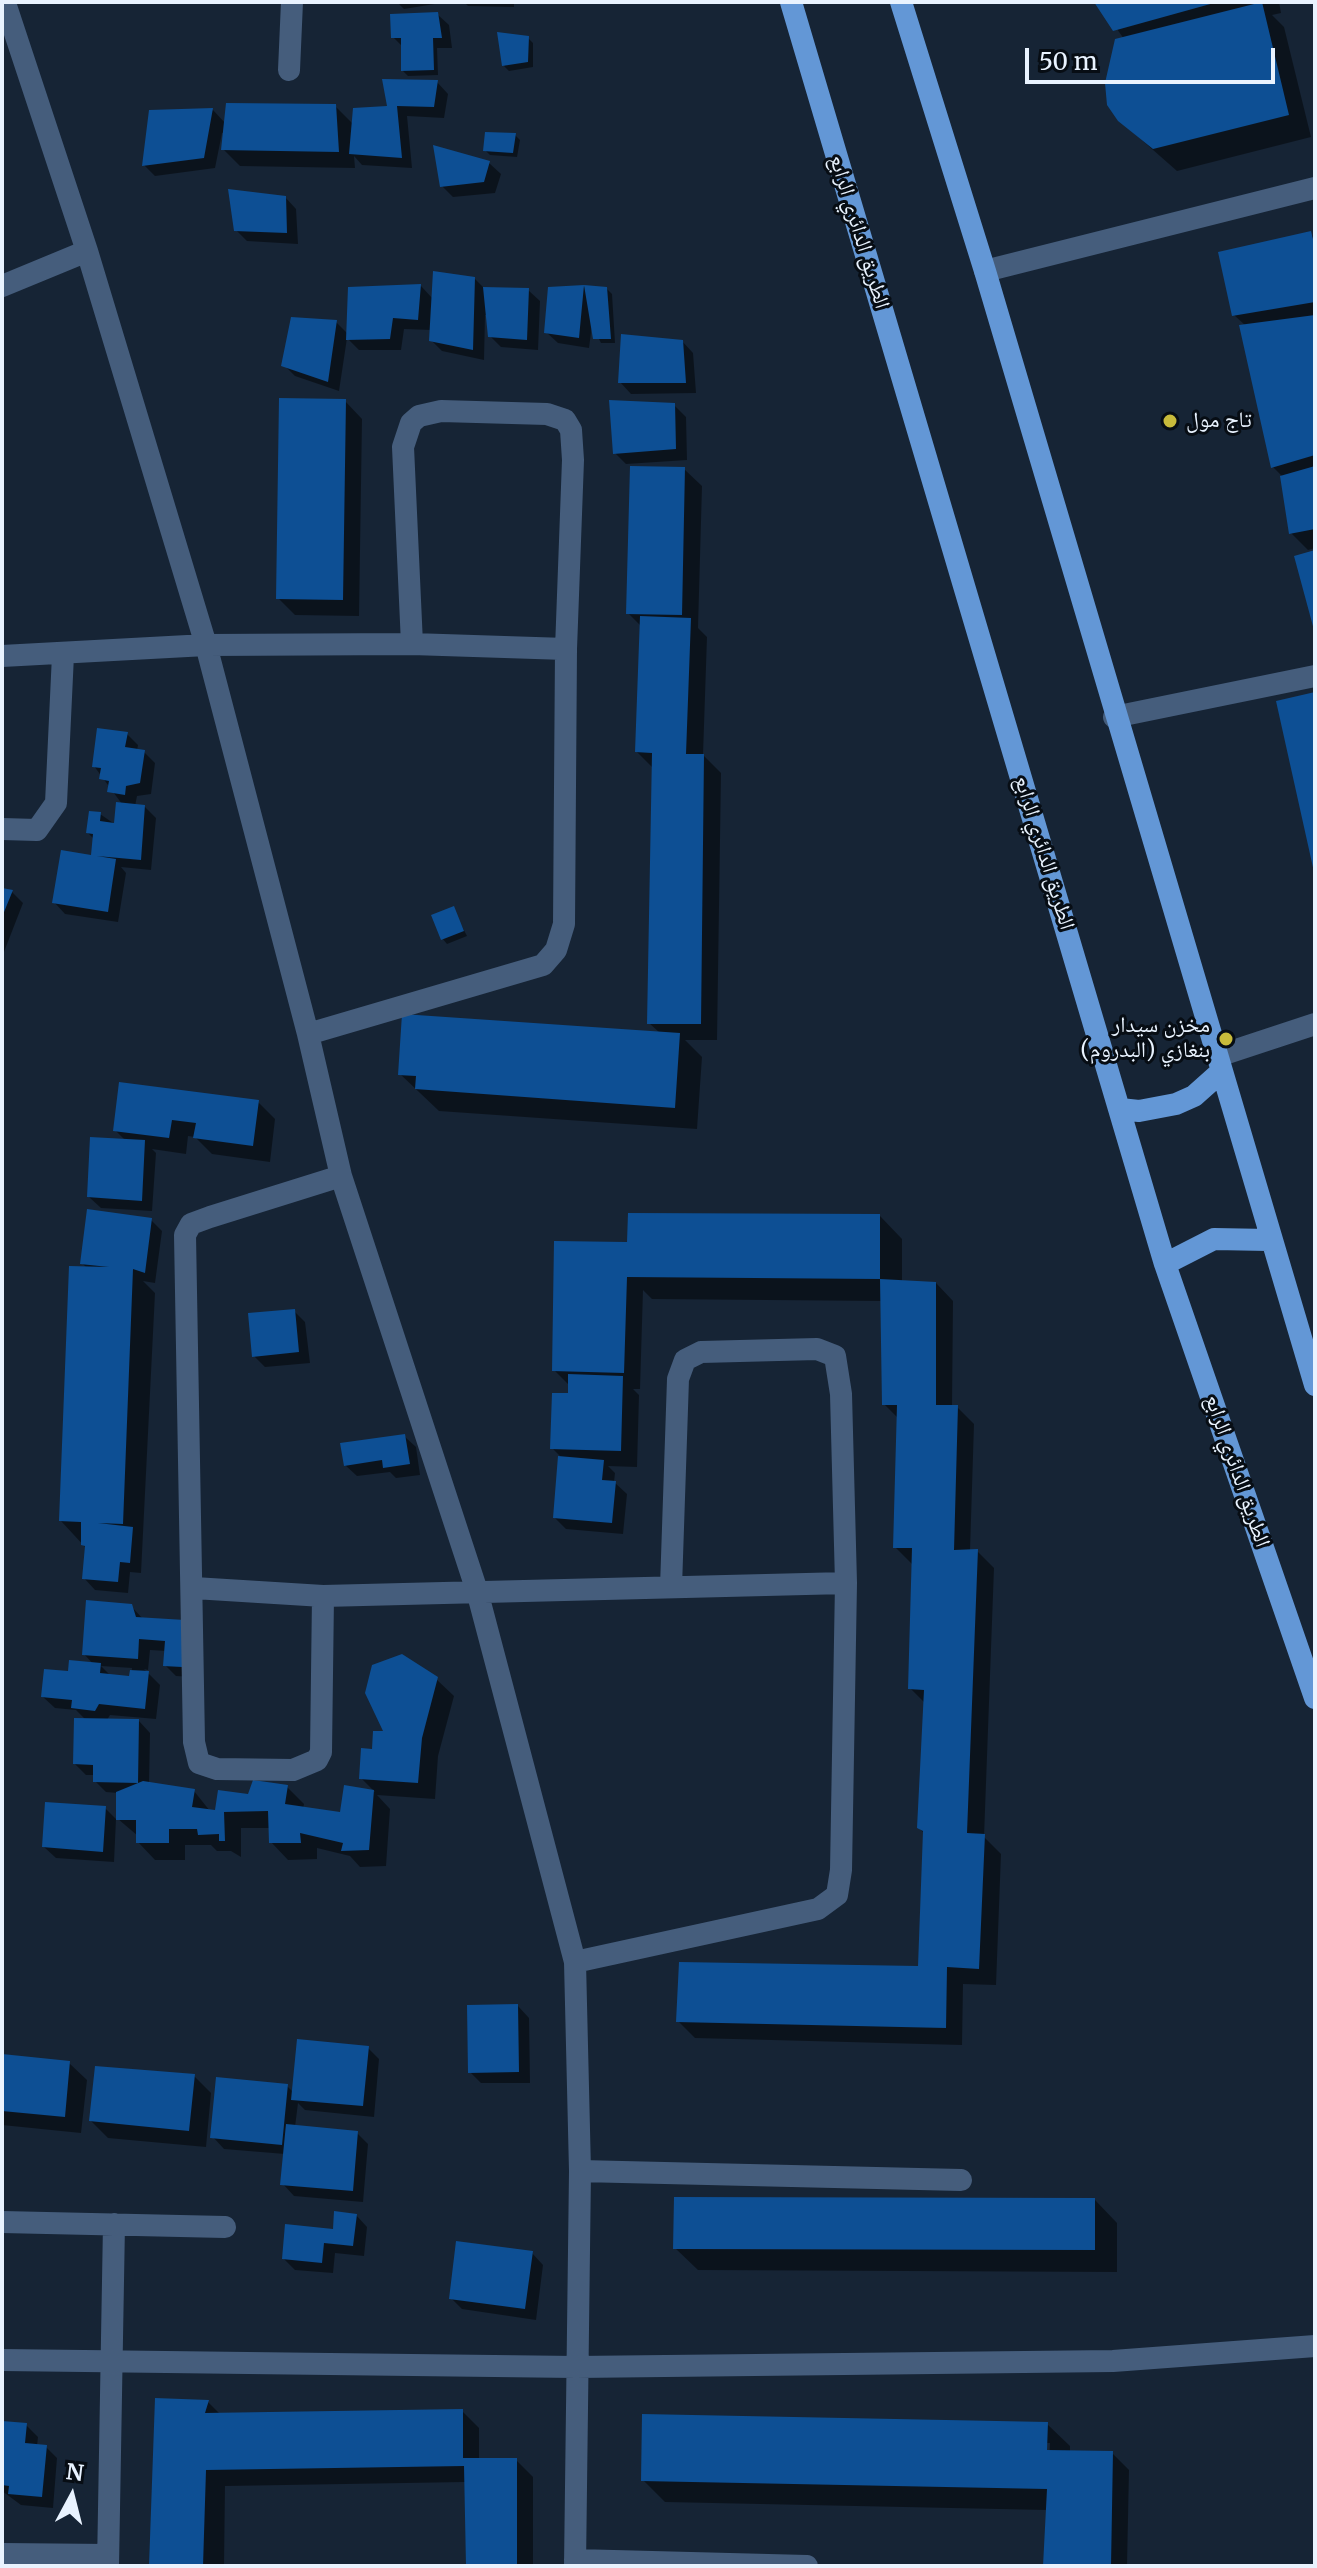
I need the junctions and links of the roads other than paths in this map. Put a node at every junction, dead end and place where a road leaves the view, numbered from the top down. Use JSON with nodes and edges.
{"nodes":[{"id":1,"x":292,"y":2,"type":"edge"},
{"id":2,"x":791,"y":2,"type":"edge"},
{"id":3,"x":901,"y":2,"type":"edge"},
{"id":4,"x":11,"y":5,"type":"edge"},
{"id":5,"x":289,"y":70,"type":"dead end"},
{"id":6,"x":1315,"y":188,"type":"edge"},
{"id":7,"x":87,"y":251,"type":"junction"},
{"id":8,"x":985,"y":271,"type":"junction"},
{"id":9,"x":2,"y":286,"type":"edge"},
{"id":10,"x":412,"y":644,"type":"junction"},
{"id":11,"x":206,"y":645,"type":"junction"},
{"id":12,"x":566,"y":649,"type":"junction"},
{"id":13,"x":63,"y":655,"type":"junction"},
{"id":14,"x":2,"y":656,"type":"edge"},
{"id":15,"x":1315,"y":676,"type":"edge"},
{"id":16,"x":1114,"y":717,"type":"junction"},
{"id":17,"x":2,"y":829,"type":"edge"},
{"id":18,"x":1315,"y":1024,"type":"edge"},
{"id":19,"x":308,"y":1034,"type":"junction"},
{"id":20,"x":1220,"y":1064,"type":"junction"},
{"id":21,"x":1120,"y":1109,"type":"junction"},
{"id":22,"x":341,"y":1176,"type":"junction"},
{"id":23,"x":1269,"y":1240,"type":"junction"},
{"id":24,"x":1165,"y":1264,"type":"junction"},
{"id":25,"x":1315,"y":1385,"type":"edge"},
{"id":26,"x":846,"y":1583,"type":"junction"},
{"id":27,"x":671,"y":1587,"type":"junction"},
{"id":28,"x":194,"y":1588,"type":"junction"},
{"id":29,"x":477,"y":1591,"type":"junction"},
{"id":30,"x":323,"y":1596,"type":"junction"},
{"id":31,"x":1315,"y":1698,"type":"edge"},
{"id":32,"x":575,"y":1962,"type":"junction"},
{"id":33,"x":580,"y":2171,"type":"junction"},
{"id":34,"x":961,"y":2180,"type":"dead end"},
{"id":35,"x":2,"y":2222,"type":"edge"},
{"id":36,"x":114,"y":2224,"type":"junction"},
{"id":37,"x":225,"y":2227,"type":"dead end"},
{"id":38,"x":1315,"y":2346,"type":"edge"},
{"id":39,"x":2,"y":2360,"type":"edge"},
{"id":40,"x":114,"y":2360,"type":"junction"},
{"id":41,"x":576,"y":2367,"type":"junction"},
{"id":42,"x":2,"y":2554,"type":"edge"},
{"id":43,"x":108,"y":2560,"type":"edge"},
{"id":44,"x":575,"y":2563,"type":"edge"},
{"id":45,"x":807,"y":2566,"type":"edge"}],
"edges":[{"from":1,"to":5,"type":"street"},
{"from":2,"to":21,"type":"main road","name":"الطريق الدائري الرابع"},
{"from":3,"to":8,"type":"main road"},
{"from":4,"to":7,"type":"street"},
{"from":6,"to":8,"type":"street"},
{"from":7,"to":9,"type":"street"},
{"from":7,"to":11,"type":"street"},
{"from":8,"to":16,"type":"main road"},
{"from":10,"to":11,"type":"street"},
{"from":10,"to":12,"type":"street"},
{"from":10,"to":12,"type":"street"},
{"from":11,"to":13,"type":"street"},
{"from":11,"to":19,"type":"street"},
{"from":12,"to":19,"type":"street"},
{"from":13,"to":14,"type":"street"},
{"from":13,"to":17,"type":"street"},
{"from":15,"to":16,"type":"street"},
{"from":16,"to":20,"type":"main road"},
{"from":18,"to":20,"type":"street"},
{"from":19,"to":22,"type":"street"},
{"from":20,"to":21,"type":"main road"},
{"from":20,"to":23,"type":"main road"},
{"from":21,"to":24,"type":"main road","name":"الطريق الدائري الرابع"},
{"from":22,"to":28,"type":"street"},
{"from":22,"to":29,"type":"street"},
{"from":23,"to":24,"type":"main road"},
{"from":23,"to":25,"type":"main road"},
{"from":24,"to":31,"type":"main road","name":"الطريق الدائري الرابع"},
{"from":26,"to":27,"type":"street"},
{"from":26,"to":27,"type":"street"},
{"from":26,"to":32,"type":"street"},
{"from":27,"to":29,"type":"street"},
{"from":28,"to":30,"type":"street"},
{"from":28,"to":30,"type":"street"},
{"from":29,"to":30,"type":"street"},
{"from":29,"to":32,"type":"street"},
{"from":32,"to":33,"type":"street"},
{"from":33,"to":34,"type":"street"},
{"from":33,"to":41,"type":"street"},
{"from":35,"to":36,"type":"street"},
{"from":36,"to":37,"type":"street"},
{"from":36,"to":40,"type":"street"},
{"from":38,"to":41,"type":"street"},
{"from":39,"to":40,"type":"street"},
{"from":40,"to":41,"type":"street"},
{"from":40,"to":43,"type":"street"},
{"from":41,"to":44,"type":"street"},
{"from":42,"to":43,"type":"street"},
{"from":44,"to":45,"type":"street"}]}
